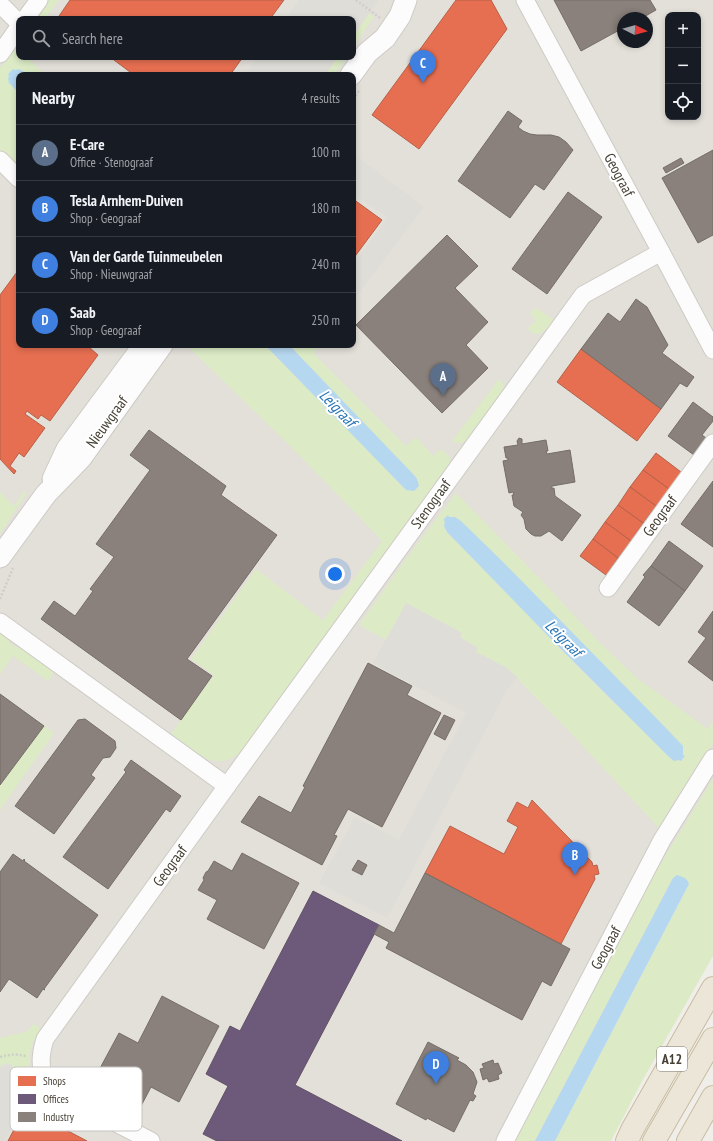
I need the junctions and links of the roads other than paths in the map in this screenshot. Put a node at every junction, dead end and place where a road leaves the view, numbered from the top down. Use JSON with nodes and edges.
{"nodes":[{"id":1,"x":39,"y":0,"type":"edge"},
{"id":2,"x":405,"y":0,"type":"edge"},
{"id":3,"x":525,"y":0,"type":"edge"},
{"id":4,"x":0,"y":4,"type":"edge"},
{"id":5,"x":27,"y":16,"type":"edge"},
{"id":6,"x":16,"y":20,"type":"edge"},
{"id":7,"x":16,"y":31,"type":"edge"},
{"id":8,"x":0,"y":54,"type":"edge"},
{"id":9,"x":353,"y":72,"type":"edge"},
{"id":10,"x":0,"y":160,"type":"edge"},
{"id":11,"x":16,"y":176,"type":"edge"},
{"id":12,"x":661,"y":252,"type":"junction"},
{"id":13,"x":142,"y":348,"type":"edge"},
{"id":14,"x":160,"y":348,"type":"edge"},
{"id":15,"x":713,"y":350,"type":"edge"},
{"id":16,"x":713,"y":443,"type":"edge"},
{"id":17,"x":46,"y":494,"type":"junction"},
{"id":18,"x":0,"y":557,"type":"edge"},
{"id":19,"x":608,"y":588,"type":"dead end"},
{"id":20,"x":0,"y":622,"type":"edge"},
{"id":21,"x":713,"y":758,"type":"edge"},
{"id":22,"x":227,"y":786,"type":"junction"},
{"id":23,"x":713,"y":988,"type":"edge"},
{"id":24,"x":713,"y":1039,"type":"edge"},
{"id":25,"x":41,"y":1067,"type":"edge"},
{"id":26,"x":713,"y":1097,"type":"edge"},
{"id":27,"x":132,"y":1131,"type":"edge"},
{"id":28,"x":151,"y":1141,"type":"edge"},
{"id":29,"x":505,"y":1141,"type":"edge"},
{"id":30,"x":627,"y":1141,"type":"edge"},
{"id":31,"x":654,"y":1141,"type":"edge"},
{"id":32,"x":688,"y":1141,"type":"edge"}],
"edges":[{"from":1,"to":5,"type":"street"},
{"from":2,"to":9,"type":"street"},
{"from":3,"to":12,"type":"street","name":"Geograaf"},
{"from":4,"to":6,"type":"street"},
{"from":7,"to":8,"type":"street"},
{"from":10,"to":11,"type":"street"},
{"from":12,"to":15,"type":"street","name":"Geograaf"},
{"from":12,"to":22,"type":"street","name":"Stenograaf"},
{"from":13,"to":17,"type":"street","name":"Nieuwgraaf"},
{"from":14,"to":17,"type":"street","name":"Nieuwgraaf"},
{"from":16,"to":19,"type":"street","name":"Geograaf"},
{"from":17,"to":18,"type":"street","name":"Nieuwgraaf"},
{"from":20,"to":22,"type":"street"},
{"from":21,"to":29,"type":"street","name":"Geograaf"},
{"from":22,"to":25,"type":"street","name":"Geograaf"},
{"from":23,"to":30,"type":"highway","number":"A12"},
{"from":24,"to":31,"type":"highway","number":"A12"},
{"from":26,"to":32,"type":"highway"},
{"from":27,"to":28,"type":"street","name":"Geograaf"}]}
